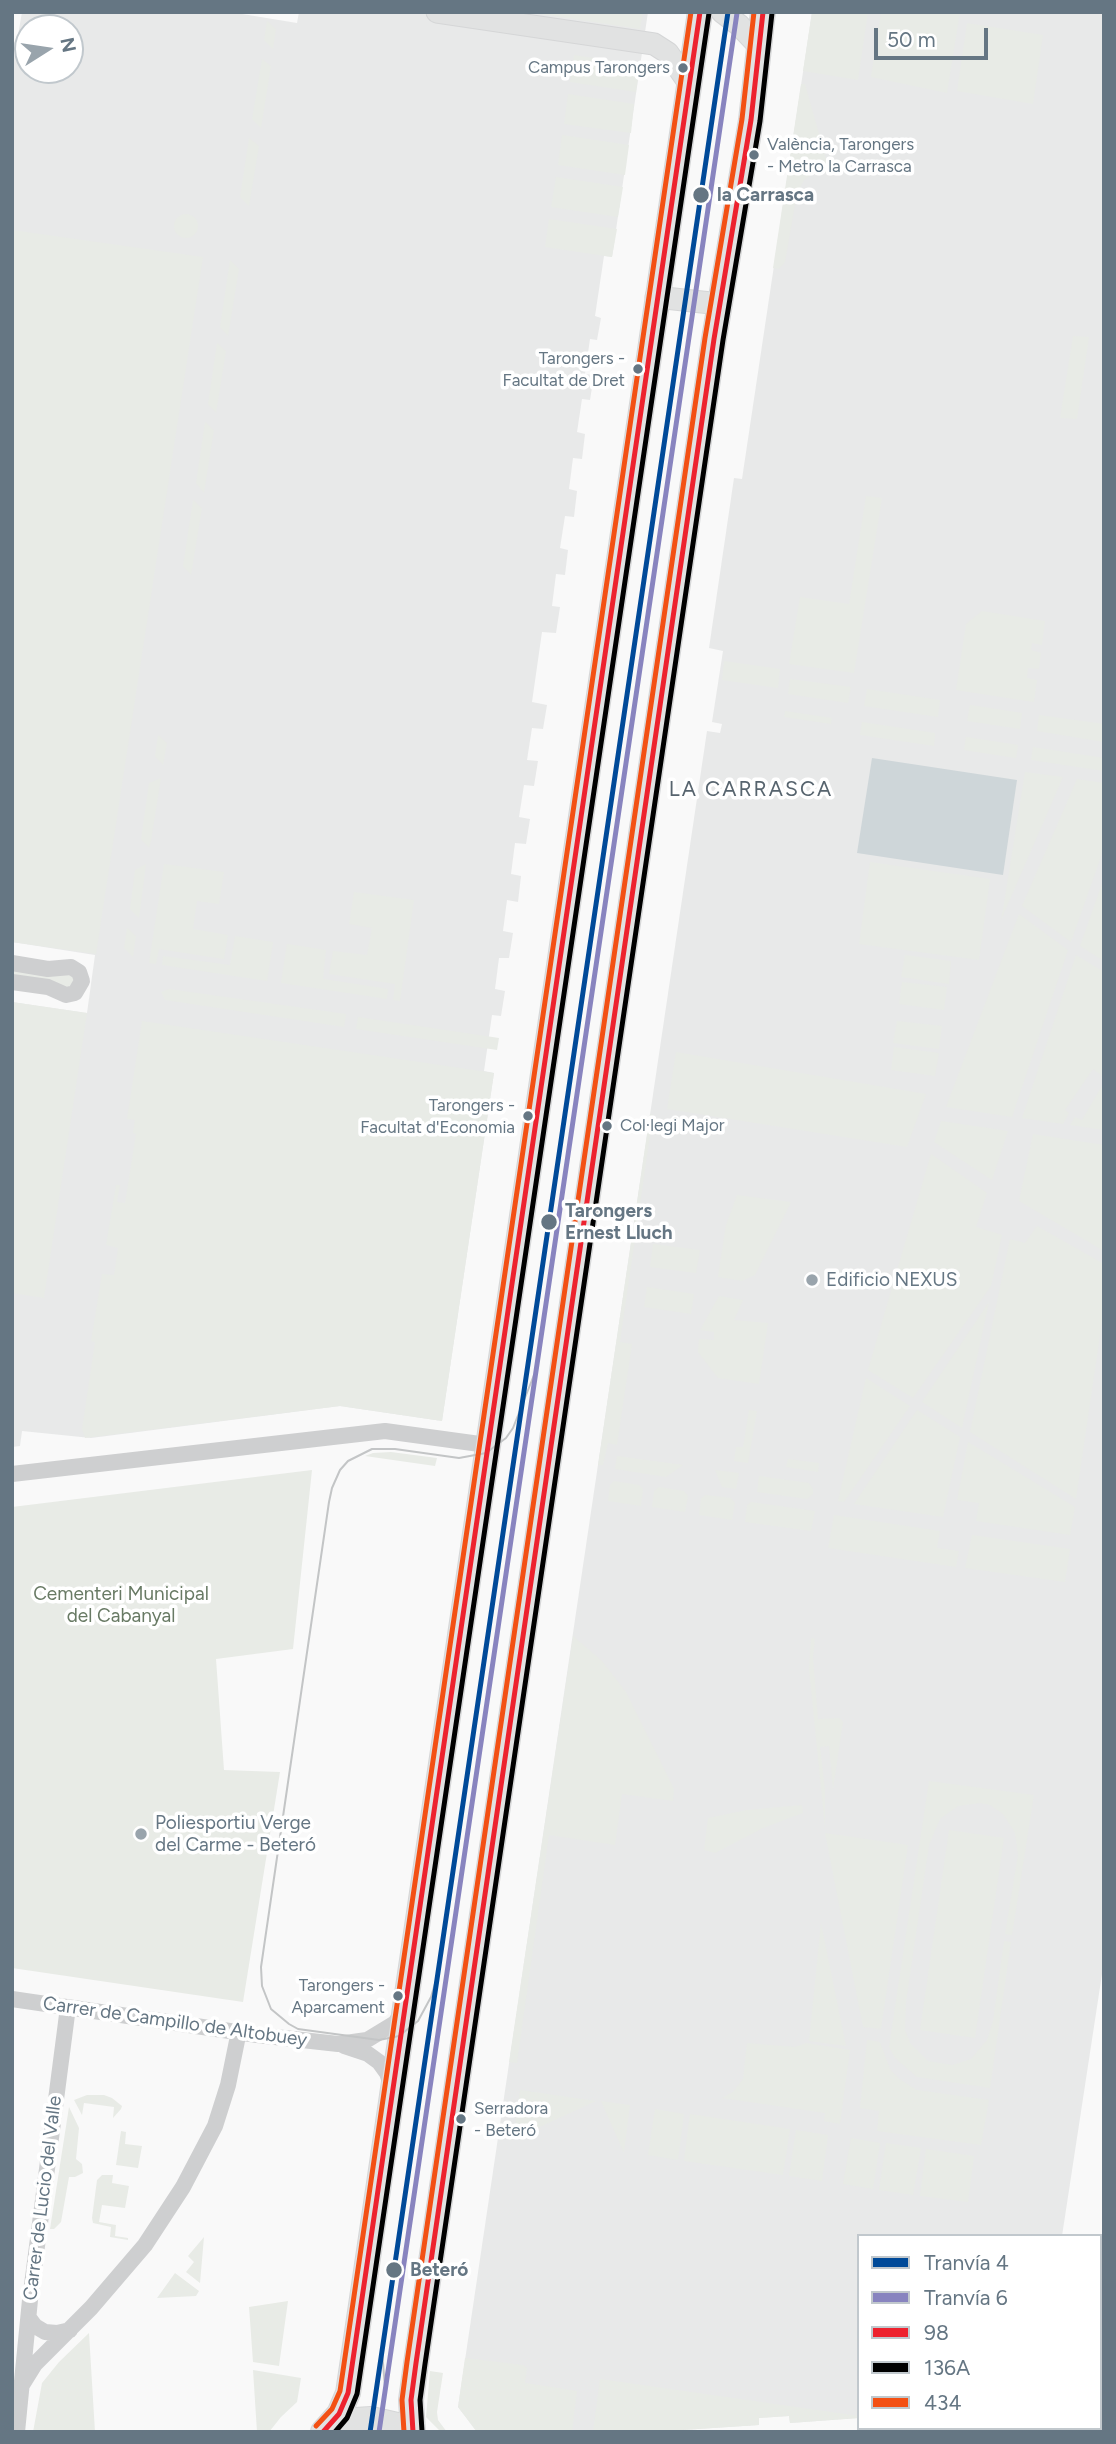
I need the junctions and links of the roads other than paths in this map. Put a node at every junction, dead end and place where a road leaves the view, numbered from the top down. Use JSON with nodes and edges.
{"nodes":[{"id":1,"x":437,"y":12,"type":"edge"},
{"id":2,"x":699,"y":12,"type":"edge"},
{"id":3,"x":722,"y":12,"type":"edge"},
{"id":4,"x":763,"y":12,"type":"edge"},
{"id":5,"x":760,"y":46,"type":"junction"},
{"id":6,"x":688,"y":82,"type":"junction"},
{"id":7,"x":656,"y":297,"type":"junction"},
{"id":8,"x":720,"y":304,"type":"junction"},
{"id":9,"x":12,"y":963,"type":"edge"},
{"id":10,"x":12,"y":982,"type":"edge"},
{"id":11,"x":487,"y":1445,"type":"junction"},
{"id":12,"x":12,"y":1474,"type":"edge"},
{"id":13,"x":12,"y":1999,"type":"edge"},
{"id":14,"x":68,"y":2007,"type":"junction"},
{"id":15,"x":402,"y":2014,"type":"junction"},
{"id":16,"x":239,"y":2031,"type":"junction"},
{"id":17,"x":338,"y":2044,"type":"junction"},
{"id":18,"x":392,"y":2088,"type":"junction"},
{"id":19,"x":29,"y":2318,"type":"junction"},
{"id":20,"x":70,"y":2330,"type":"junction"},
{"id":21,"x":23,"y":2384,"type":"junction"},
{"id":22,"x":12,"y":2401,"type":"edge"},
{"id":23,"x":1104,"y":2430,"type":"edge"},
{"id":24,"x":17,"y":2432,"type":"edge"},
{"id":25,"x":324,"y":2432,"type":"edge"},
{"id":26,"x":411,"y":2432,"type":"edge"},
{"id":27,"x":1076,"y":2432,"type":"edge"}],
"edges":[{"from":1,"to":6,"type":"main road"},
{"from":2,"to":6,"type":"main road"},
{"from":3,"to":5,"type":"main road"},
{"from":4,"to":5,"type":"main road"},
{"from":5,"to":8,"type":"main road"},
{"from":6,"to":7,"type":"main road"},
{"from":7,"to":8,"type":"main road"},
{"from":7,"to":11,"type":"main road"},
{"from":8,"to":26,"type":"main road"},
{"from":9,"to":10,"type":"street"},
{"from":11,"to":12,"type":"street"},
{"from":11,"to":15,"type":"main road"},
{"from":13,"to":14,"type":"street","name":"Carrer de Campillo de Altobuey"},
{"from":14,"to":16,"type":"street","name":"Carrer de Campillo de Altobuey"},
{"from":14,"to":19,"type":"street","name":"Carrer de Lucio del Valle"},
{"from":15,"to":17,"type":"street","name":"Carrer de Campillo de Altobuey"},
{"from":15,"to":18,"type":"main road"},
{"from":16,"to":17,"type":"street","name":"Carrer de Campillo de Altobuey"},
{"from":16,"to":20,"type":"street"},
{"from":17,"to":18,"type":"street","name":"Carrer de Campillo de Altobuey"},
{"from":18,"to":25,"type":"main road"},
{"from":19,"to":20,"type":"street"},
{"from":19,"to":21,"type":"street","name":"Carrer de Lucio del Valle"},
{"from":20,"to":21,"type":"street"},
{"from":21,"to":22,"type":"street"},
{"from":21,"to":24,"type":"street","name":"Carrer de Lucio del Valle"},
{"from":23,"to":27,"type":"main road"},
{"from":25,"to":26,"type":"main road"}]}
